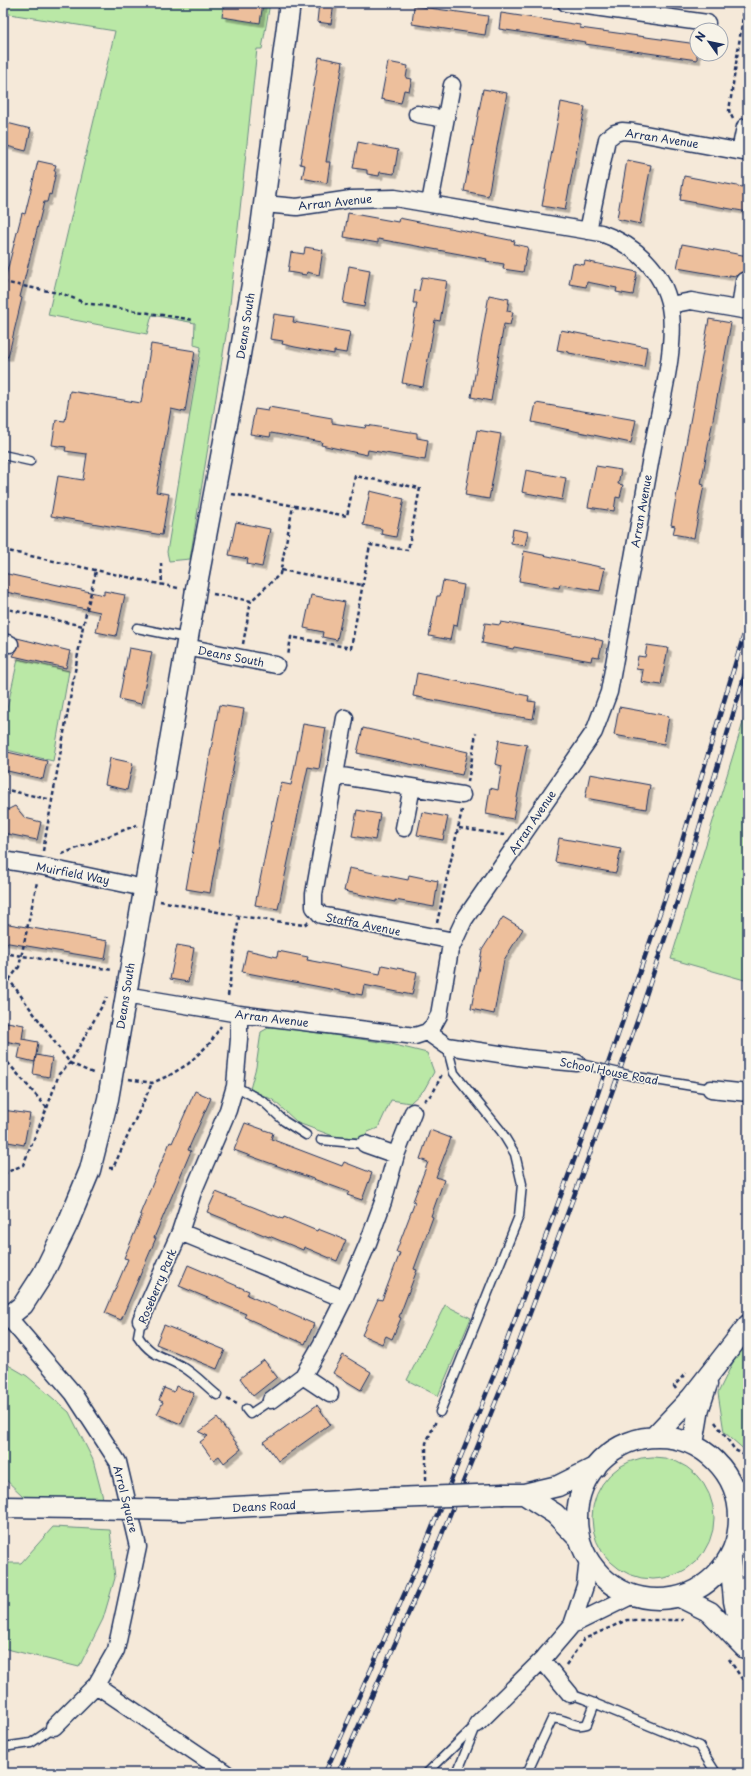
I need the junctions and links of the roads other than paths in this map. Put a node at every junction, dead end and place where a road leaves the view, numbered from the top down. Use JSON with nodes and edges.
{"nodes":[{"id":1,"x":290,"y":3,"type":"edge"},
{"id":2,"x":566,"y":3,"type":"edge"},
{"id":3,"x":700,"y":22,"type":"edge"},
{"id":4,"x":452,"y":85,"type":"dead end"},
{"id":5,"x":417,"y":114,"type":"dead end"},
{"id":6,"x":445,"y":119,"type":"junction"},
{"id":7,"x":745,"y":127,"type":"road end"},
{"id":8,"x":744,"y":152,"type":"edge"},
{"id":9,"x":430,"y":203,"type":"junction"},
{"id":10,"x":264,"y":204,"type":"junction"},
{"id":11,"x":588,"y":231,"type":"junction"},
{"id":12,"x":744,"y":281,"type":"dead end"},
{"id":13,"x":670,"y":305,"type":"junction"},
{"id":14,"x":744,"y":310,"type":"edge"},
{"id":15,"x":3,"y":455,"type":"edge"},
{"id":16,"x":30,"y":461,"type":"dead end"},
{"id":17,"x":137,"y":628,"type":"dead end"},
{"id":18,"x":187,"y":643,"type":"junction"},
{"id":19,"x":276,"y":665,"type":"road end"},
{"id":20,"x":345,"y":718,"type":"dead end"},
{"id":21,"x":335,"y":775,"type":"junction"},
{"id":22,"x":412,"y":787,"type":"junction"},
{"id":23,"x":464,"y":797,"type":"road end"},
{"id":24,"x":404,"y":828,"type":"dead end"},
{"id":25,"x":3,"y":860,"type":"edge"},
{"id":26,"x":143,"y":892,"type":"junction"},
{"id":27,"x":454,"y":941,"type":"junction"},
{"id":28,"x":125,"y":996,"type":"junction"},
{"id":29,"x":232,"y":1013,"type":"junction"},
{"id":30,"x":427,"y":1032,"type":"junction"},
{"id":31,"x":447,"y":1046,"type":"junction"},
{"id":32,"x":577,"y":1063,"type":"joint"},
{"id":33,"x":235,"y":1086,"type":"junction"},
{"id":34,"x":711,"y":1089,"type":"joint"},
{"id":35,"x":748,"y":1092,"type":"edge"},
{"id":36,"x":413,"y":1112,"type":"road end"},
{"id":37,"x":306,"y":1135,"type":"dead end"},
{"id":38,"x":321,"y":1140,"type":"dead end"},
{"id":39,"x":365,"y":1144,"type":"joint"},
{"id":40,"x":396,"y":1155,"type":"junction"},
{"id":41,"x":180,"y":1232,"type":"junction"},
{"id":42,"x":344,"y":1299,"type":"junction"},
{"id":43,"x":6,"y":1318,"type":"edge"},
{"id":44,"x":141,"y":1320,"type":"joint"},
{"id":45,"x":748,"y":1324,"type":"edge"},
{"id":46,"x":711,"y":1370,"type":"junction"},
{"id":47,"x":303,"y":1376,"type":"junction"},
{"id":48,"x":330,"y":1394,"type":"dead end"},
{"id":49,"x":217,"y":1395,"type":"road end"},
{"id":50,"x":270,"y":1400,"type":"joint"},
{"id":51,"x":246,"y":1409,"type":"road end"},
{"id":52,"x":440,"y":1412,"type":"road end"},
{"id":53,"x":654,"y":1437,"type":"junction"},
{"id":54,"x":693,"y":1444,"type":"junction"},
{"id":55,"x":596,"y":1467,"type":"junction"},
{"id":56,"x":741,"y":1488,"type":"edge"},
{"id":57,"x":524,"y":1494,"type":"junction"},
{"id":58,"x":3,"y":1507,"type":"edge"},
{"id":59,"x":580,"y":1540,"type":"junction"},
{"id":60,"x":730,"y":1557,"type":"junction"},
{"id":61,"x":588,"y":1559,"type":"junction"},
{"id":62,"x":632,"y":1595,"type":"junction"},
{"id":63,"x":680,"y":1597,"type":"junction"},
{"id":64,"x":572,"y":1625,"type":"junction"},
{"id":65,"x":740,"y":1652,"type":"edge"},
{"id":66,"x":542,"y":1660,"type":"junction"},
{"id":67,"x":96,"y":1685,"type":"junction"},
{"id":68,"x":570,"y":1694,"type":"joint"},
{"id":69,"x":595,"y":1703,"type":"junction"},
{"id":70,"x":477,"y":1724,"type":"junction"},
{"id":71,"x":54,"y":1727,"type":"joint"},
{"id":72,"x":3,"y":1747,"type":"edge"},
{"id":73,"x":226,"y":1773,"type":"edge"},
{"id":74,"x":427,"y":1773,"type":"edge"},
{"id":75,"x":457,"y":1773,"type":"edge"},
{"id":76,"x":527,"y":1773,"type":"edge"},
{"id":77,"x":716,"y":1773,"type":"edge"}],
"edges":[{"from":1,"to":10,"type":"street","name":"Deans South"},
{"from":2,"to":3,"type":"street"},
{"from":4,"to":6,"type":"street"},
{"from":5,"to":6,"type":"street"},
{"from":6,"to":9,"type":"street"},
{"from":7,"to":8,"type":"street","name":"Arran Avenue"},
{"from":8,"to":11,"type":"street","name":"Arran Avenue"},
{"from":9,"to":10,"type":"street","name":"Arran Avenue"},
{"from":9,"to":11,"type":"street","name":"Arran Avenue"},
{"from":10,"to":18,"type":"street","name":"Deans South"},
{"from":11,"to":13,"type":"street","name":"Arran Avenue"},
{"from":12,"to":14,"type":"street"},
{"from":13,"to":14,"type":"street"},
{"from":13,"to":27,"type":"street","name":"Arran Avenue"},
{"from":15,"to":16,"type":"lane"},
{"from":17,"to":18,"type":"lane"},
{"from":18,"to":19,"type":"street","name":"Deans South"},
{"from":18,"to":26,"type":"street","name":"Deans South"},
{"from":20,"to":21,"type":"street","name":"Staffa Avenue"},
{"from":21,"to":22,"type":"street"},
{"from":21,"to":27,"type":"street","name":"Staffa Avenue"},
{"from":22,"to":23,"type":"street"},
{"from":22,"to":24,"type":"street"},
{"from":25,"to":26,"type":"street","name":"Muirfield Way"},
{"from":26,"to":28,"type":"street","name":"Deans South"},
{"from":27,"to":30,"type":"street","name":"Arran Avenue"},
{"from":28,"to":29,"type":"street","name":"Arran Avenue"},
{"from":28,"to":43,"type":"street","name":"Deans South"},
{"from":29,"to":30,"type":"street","name":"Arran Avenue"},
{"from":29,"to":33,"type":"street","name":"Roseberry Park"},
{"from":30,"to":31,"type":"street","name":"School House Road"},
{"from":31,"to":32,"type":"street","name":"School House Road"},
{"from":31,"to":52,"type":"lane"},
{"from":32,"to":34,"type":"lane","name":"School House Road","bridge":true},
{"from":33,"to":37,"type":"lane"},
{"from":33,"to":41,"type":"street","name":"Roseberry Park"},
{"from":34,"to":35,"type":"street","name":"School House Road"},
{"from":36,"to":40,"type":"street"},
{"from":38,"to":39,"type":"lane"},
{"from":39,"to":40,"type":"street"},
{"from":40,"to":42,"type":"street"},
{"from":41,"to":42,"type":"street"},
{"from":41,"to":44,"type":"street","name":"Roseberry Park"},
{"from":42,"to":47,"type":"street"},
{"from":43,"to":67,"type":"street","name":"Arrol Square"},
{"from":44,"to":49,"type":"lane","name":"Roseberry Park"},
{"from":45,"to":46,"type":"street"},
{"from":46,"to":53,"type":"street"},
{"from":46,"to":54,"type":"street"},
{"from":47,"to":48,"type":"street"},
{"from":47,"to":50,"type":"street"},
{"from":50,"to":51,"type":"lane"},
{"from":53,"to":54,"type":"street"},
{"from":53,"to":55,"type":"street"},
{"from":54,"to":56,"type":"street"},
{"from":55,"to":57,"type":"street","name":"Deans Road"},
{"from":55,"to":59,"type":"street"},
{"from":56,"to":60,"type":"street"},
{"from":57,"to":58,"type":"street","name":"Deans Road","bridge":true},
{"from":57,"to":59,"type":"street"},
{"from":59,"to":61,"type":"street"},
{"from":60,"to":63,"type":"street"},
{"from":60,"to":65,"type":"street"},
{"from":61,"to":62,"type":"street"},
{"from":61,"to":64,"type":"street"},
{"from":62,"to":63,"type":"street"},
{"from":62,"to":64,"type":"street"},
{"from":63,"to":65,"type":"street"},
{"from":64,"to":66,"type":"street"},
{"from":66,"to":68,"type":"street"},
{"from":66,"to":70,"type":"street"},
{"from":67,"to":71,"type":"street","name":"Arrol Square"},
{"from":67,"to":73,"type":"street"},
{"from":68,"to":69,"type":"lane"},
{"from":69,"to":76,"type":"lane"},
{"from":69,"to":77,"type":"lane"},
{"from":70,"to":74,"type":"lane"},
{"from":70,"to":75,"type":"lane"},
{"from":71,"to":72,"type":"lane"}]}
